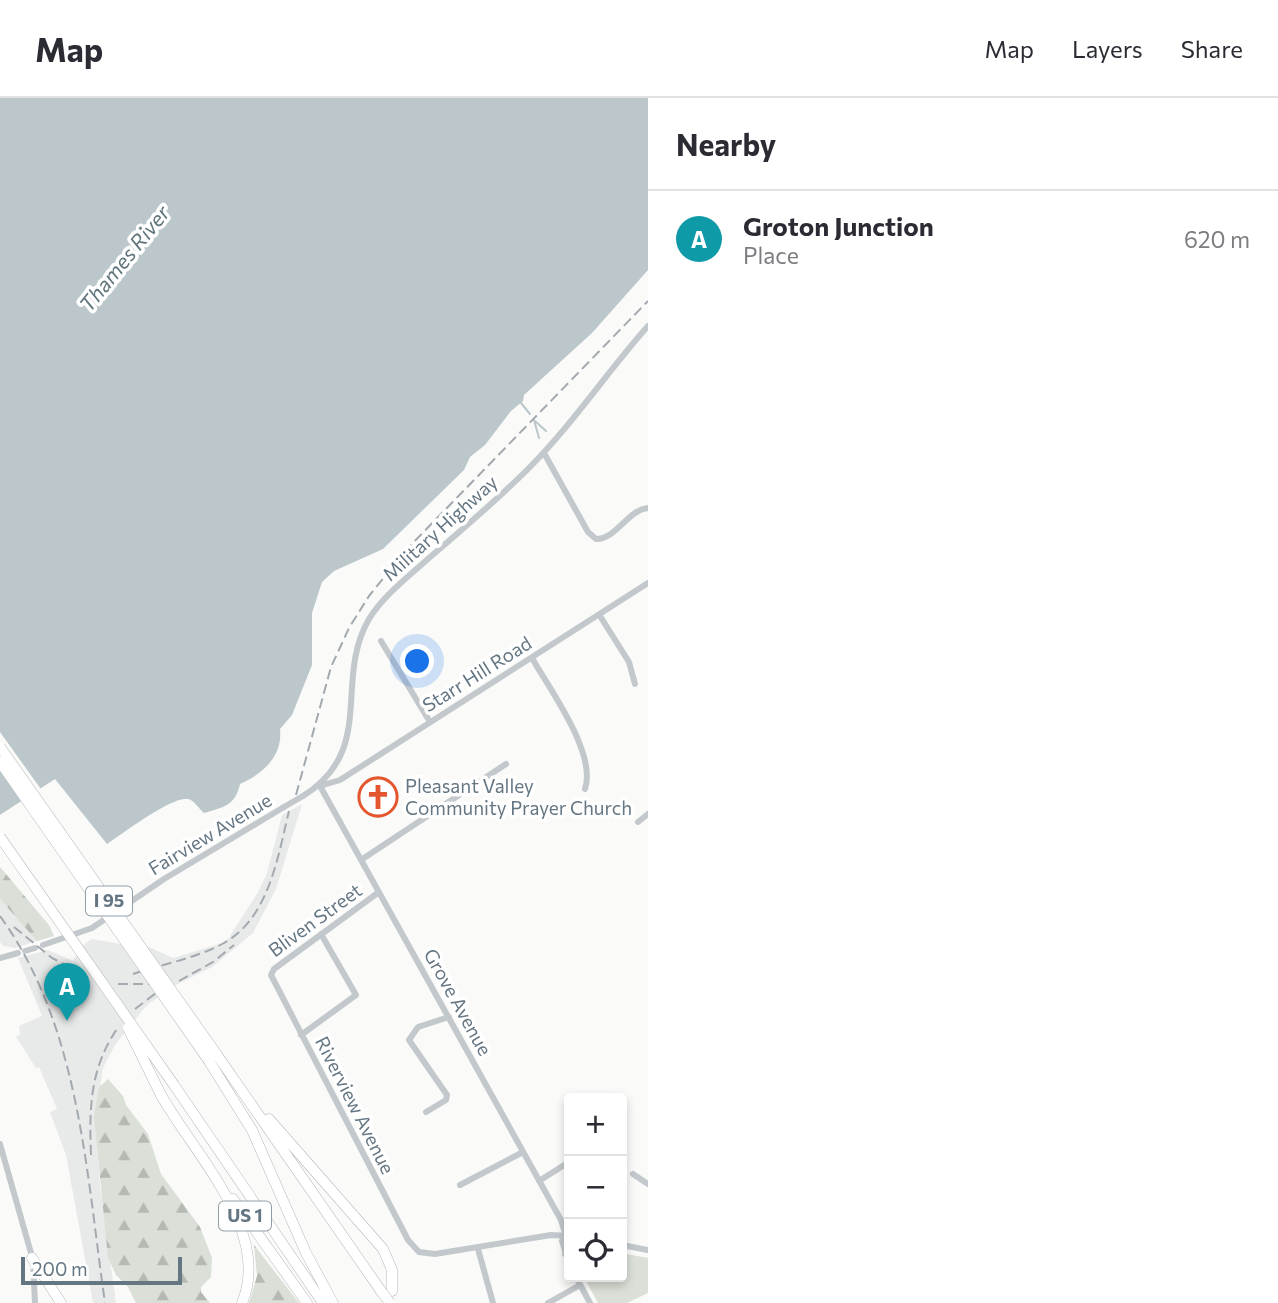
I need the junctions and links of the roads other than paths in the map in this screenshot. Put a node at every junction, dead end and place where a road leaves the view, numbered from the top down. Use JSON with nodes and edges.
{"nodes":[{"id":1,"x":648,"y":326,"type":"edge"},
{"id":2,"x":641,"y":334,"type":"junction"},
{"id":3,"x":648,"y":339,"type":"edge"},
{"id":4,"x":544,"y":453,"type":"junction"},
{"id":5,"x":648,"y":508,"type":"edge"},
{"id":6,"x":648,"y":583,"type":"edge"},
{"id":7,"x":600,"y":616,"type":"junction"},
{"id":8,"x":381,"y":641,"type":"dead end"},
{"id":9,"x":532,"y":658,"type":"junction"},
{"id":10,"x":635,"y":684,"type":"dead end"},
{"id":11,"x":430,"y":722,"type":"junction"},
{"id":12,"x":0,"y":747,"type":"edge"},
{"id":13,"x":0,"y":762,"type":"edge"},
{"id":14,"x":506,"y":764,"type":"dead end"},
{"id":15,"x":320,"y":786,"type":"junction"},
{"id":16,"x":585,"y":789,"type":"dead end"},
{"id":17,"x":648,"y":814,"type":"edge"},
{"id":18,"x":638,"y":822,"type":"dead end"},
{"id":19,"x":0,"y":837,"type":"edge"},
{"id":20,"x":361,"y":860,"type":"junction"},
{"id":21,"x":379,"y":892,"type":"junction"},
{"id":22,"x":321,"y":934,"type":"junction"},
{"id":23,"x":0,"y":958,"type":"edge"},
{"id":24,"x":271,"y":974,"type":"joint"},
{"id":25,"x":104,"y":985,"type":"junction"},
{"id":26,"x":449,"y":1017,"type":"junction"},
{"id":27,"x":301,"y":1035,"type":"junction"},
{"id":28,"x":213,"y":1058,"type":"junction"},
{"id":29,"x":250,"y":1103,"type":"junction"},
{"id":30,"x":426,"y":1112,"type":"dead end"},
{"id":31,"x":183,"y":1130,"type":"junction"},
{"id":32,"x":0,"y":1144,"type":"edge"},
{"id":33,"x":523,"y":1152,"type":"junction"},
{"id":34,"x":564,"y":1165,"type":"edge"},
{"id":35,"x":633,"y":1174,"type":"dead end"},
{"id":36,"x":540,"y":1181,"type":"junction"},
{"id":37,"x":648,"y":1184,"type":"edge"},
{"id":38,"x":460,"y":1185,"type":"dead end"},
{"id":39,"x":564,"y":1228,"type":"edge"},
{"id":40,"x":564,"y":1235,"type":"edge"},
{"id":41,"x":627,"y":1246,"type":"edge"},
{"id":42,"x":478,"y":1249,"type":"junction"},
{"id":43,"x":648,"y":1250,"type":"edge"},
{"id":44,"x":32,"y":1258,"type":"junction"},
{"id":45,"x":578,"y":1282,"type":"edge"},
{"id":46,"x":580,"y":1285,"type":"junction"},
{"id":47,"x":383,"y":1290,"type":"junction"},
{"id":48,"x":35,"y":1303,"type":"edge"},
{"id":49,"x":61,"y":1303,"type":"edge"},
{"id":50,"x":242,"y":1303,"type":"edge"},
{"id":51,"x":307,"y":1303,"type":"edge"},
{"id":52,"x":323,"y":1303,"type":"edge"},
{"id":53,"x":333,"y":1303,"type":"edge"},
{"id":54,"x":389,"y":1303,"type":"edge"},
{"id":55,"x":493,"y":1303,"type":"edge"},
{"id":56,"x":548,"y":1303,"type":"edge"},
{"id":57,"x":590,"y":1303,"type":"edge"}],
"edges":[{"from":1,"to":2,"type":"street","name":"Military Highway"},
{"from":2,"to":3,"type":"street"},
{"from":2,"to":4,"type":"street","name":"Military Highway"},
{"from":4,"to":5,"type":"street"},
{"from":4,"to":15,"type":"street","name":"Military Highway"},
{"from":6,"to":7,"type":"street","name":"Starr Hill Road"},
{"from":7,"to":9,"type":"street","name":"Starr Hill Road"},
{"from":7,"to":10,"type":"street"},
{"from":8,"to":11,"type":"street"},
{"from":9,"to":11,"type":"street","name":"Starr Hill Road"},
{"from":9,"to":16,"type":"street"},
{"from":11,"to":15,"type":"street","name":"Starr Hill Road"},
{"from":12,"to":28,"type":"highway","number":"I 95","bridge":true},
{"from":13,"to":28,"type":"highway","bridge":true},
{"from":14,"to":20,"type":"street"},
{"from":15,"to":20,"type":"street","name":"Grove Avenue"},
{"from":15,"to":23,"type":"street","name":"Fairview Avenue","bridge":true},
{"from":17,"to":18,"type":"street"},
{"from":19,"to":25,"type":"highway","number":"I 95","bridge":true},
{"from":20,"to":21,"type":"street","name":"Grove Avenue"},
{"from":21,"to":22,"type":"street","name":"Bliven Street"},
{"from":21,"to":26,"type":"street","name":"Grove Avenue"},
{"from":22,"to":24,"type":"street","name":"Bliven Street"},
{"from":22,"to":27,"type":"street"},
{"from":24,"to":27,"type":"street","name":"Riverview Avenue"},
{"from":25,"to":31,"type":"highway","number":"US 1","bridge":true},
{"from":25,"to":52,"type":"highway","number":"I 95","bridge":true},
{"from":26,"to":30,"type":"street"},
{"from":26,"to":33,"type":"street","name":"Grove Avenue"},
{"from":27,"to":42,"type":"street","name":"Riverview Avenue"},
{"from":28,"to":29,"type":"highway","number":"I 95"},
{"from":28,"to":53,"type":"highway"},
{"from":29,"to":47,"type":"highway","number":"I 95"},
{"from":29,"to":47,"type":"highway"},
{"from":31,"to":50,"type":"highway"},
{"from":31,"to":51,"type":"highway","number":"US 1"},
{"from":32,"to":44,"type":"street"},
{"from":33,"to":36,"type":"street","name":"Grove Avenue"},
{"from":33,"to":38,"type":"street"},
{"from":34,"to":36,"type":"street"},
{"from":35,"to":37,"type":"street"},
{"from":36,"to":39,"type":"street","name":"Grove Avenue"},
{"from":40,"to":42,"type":"street"},
{"from":41,"to":43,"type":"street"},
{"from":42,"to":55,"type":"street"},
{"from":44,"to":48,"type":"street"},
{"from":44,"to":49,"type":"highway"},
{"from":45,"to":46,"type":"street"},
{"from":46,"to":56,"type":"street"},
{"from":46,"to":57,"type":"street"},
{"from":47,"to":54,"type":"highway","number":"I 95","bridge":true}]}
